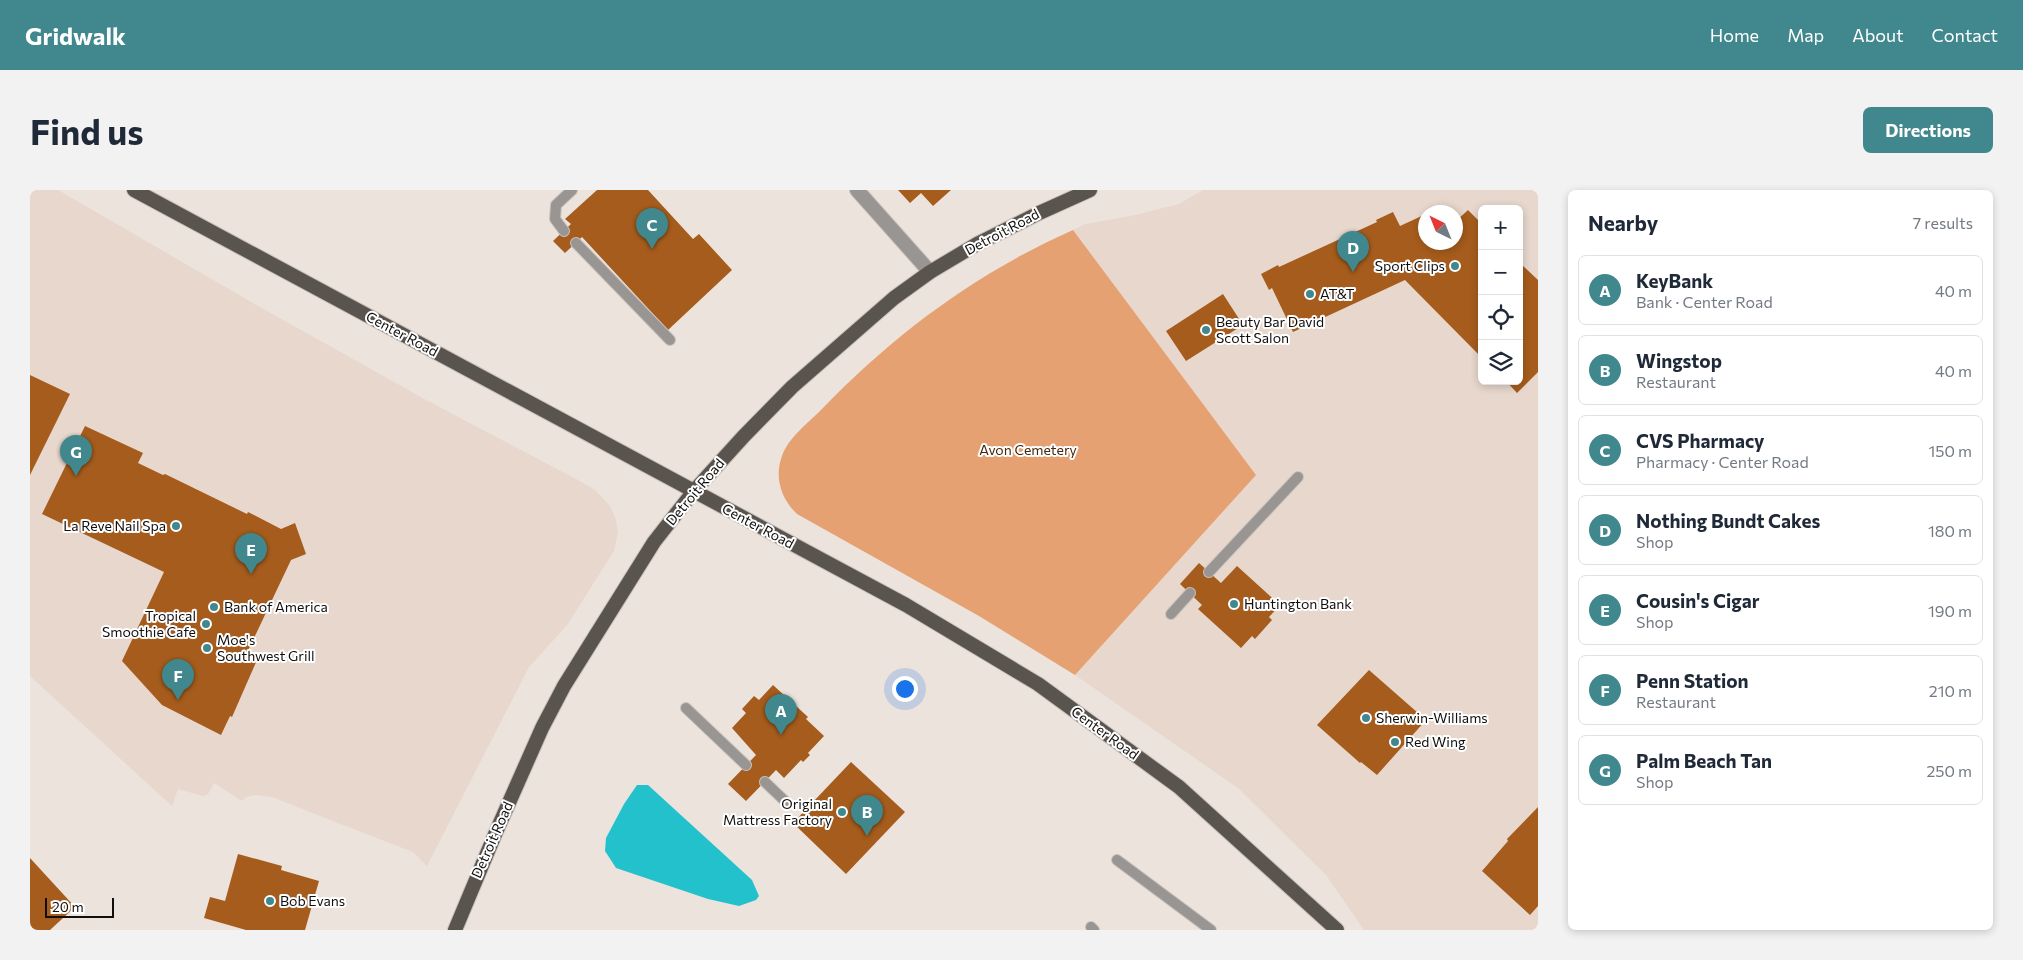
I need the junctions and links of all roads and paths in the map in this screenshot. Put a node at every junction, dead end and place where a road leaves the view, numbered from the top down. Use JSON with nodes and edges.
{"nodes":[{"id":1,"x":134,"y":190,"type":"edge"},
{"id":2,"x":572,"y":190,"type":"edge"},
{"id":3,"x":857,"y":190,"type":"edge"},
{"id":4,"x":1090,"y":190,"type":"edge"},
{"id":5,"x":564,"y":231,"type":"dead end"},
{"id":6,"x":576,"y":243,"type":"dead end"},
{"id":7,"x":930,"y":272,"type":"junction"},
{"id":8,"x":670,"y":340,"type":"dead end"},
{"id":9,"x":1298,"y":477,"type":"dead end"},
{"id":10,"x":694,"y":491,"type":"junction"},
{"id":11,"x":1209,"y":572,"type":"dead end"},
{"id":12,"x":1190,"y":593,"type":"dead end"},
{"id":13,"x":1171,"y":614,"type":"dead end"},
{"id":14,"x":686,"y":708,"type":"dead end"},
{"id":15,"x":746,"y":765,"type":"dead end"},
{"id":16,"x":764,"y":782,"type":"dead end"},
{"id":17,"x":787,"y":804,"type":"dead end"},
{"id":18,"x":1117,"y":860,"type":"dead end"},
{"id":19,"x":455,"y":930,"type":"edge"},
{"id":20,"x":1211,"y":930,"type":"edge"},
{"id":21,"x":1337,"y":930,"type":"edge"}],
"edges":[{"from":1,"to":10,"type":"main road","name":"Center Road"},
{"from":2,"to":5,"type":"lane"},
{"from":3,"to":7,"type":"street"},
{"from":4,"to":7,"type":"main road","name":"Detroit Road"},
{"from":6,"to":8,"type":"lane"},
{"from":7,"to":10,"type":"main road","name":"Detroit Road"},
{"from":9,"to":11,"type":"lane"},
{"from":10,"to":19,"type":"main road","name":"Detroit Road"},
{"from":10,"to":21,"type":"main road","name":"Center Road"},
{"from":12,"to":13,"type":"lane"},
{"from":14,"to":15,"type":"lane"},
{"from":16,"to":17,"type":"lane"},
{"from":18,"to":20,"type":"lane"}]}
